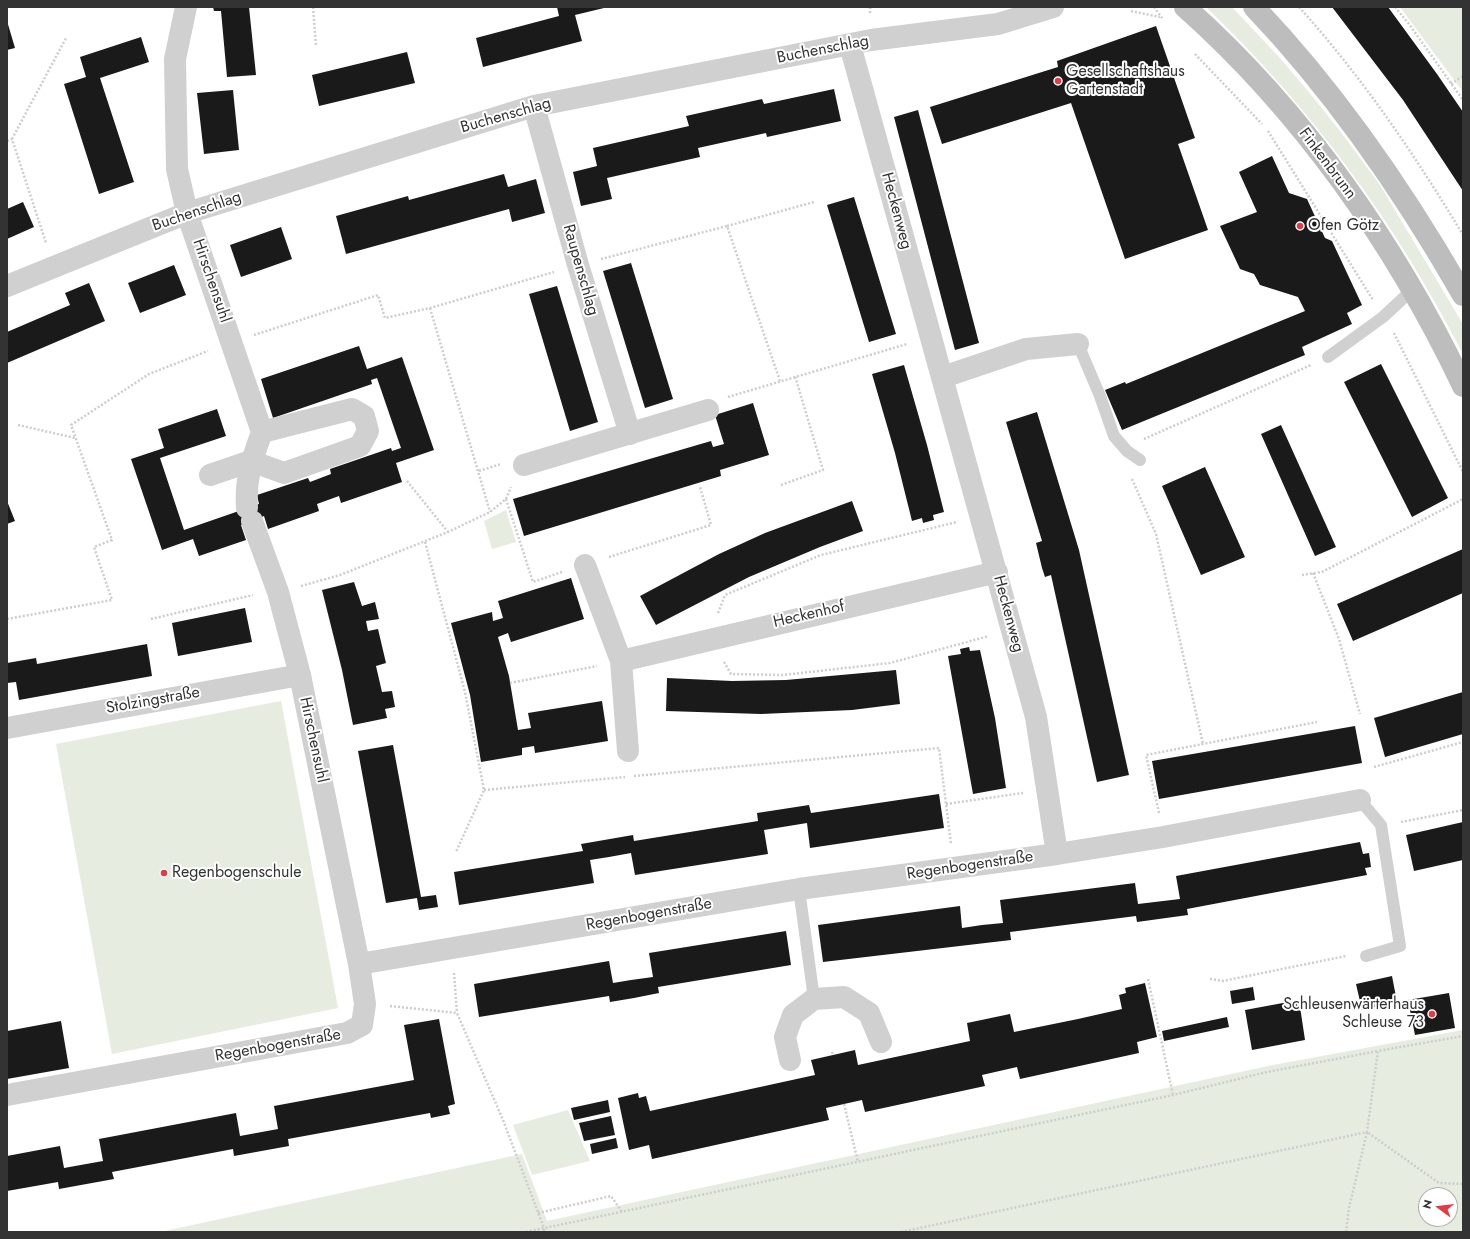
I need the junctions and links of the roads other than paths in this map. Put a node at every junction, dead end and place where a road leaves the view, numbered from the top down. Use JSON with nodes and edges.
{"nodes":[{"id":1,"x":186,"y":7,"type":"edge"},
{"id":2,"x":1053,"y":7,"type":"edge"},
{"id":3,"x":1185,"y":7,"type":"edge"},
{"id":4,"x":1254,"y":7,"type":"edge"},
{"id":5,"x":1028,"y":11,"type":"edge"},
{"id":6,"x":850,"y":45,"type":"junction"},
{"id":7,"x":534,"y":106,"type":"junction"},
{"id":8,"x":187,"y":213,"type":"junction"},
{"id":9,"x":7,"y":286,"type":"edge"},
{"id":10,"x":1461,"y":288,"type":"edge"},
{"id":11,"x":1412,"y":290,"type":"junction"},
{"id":12,"x":1078,"y":344,"type":"joint"},
{"id":13,"x":1328,"y":357,"type":"road end"},
{"id":14,"x":943,"y":377,"type":"junction"},
{"id":15,"x":1463,"y":386,"type":"edge"},
{"id":16,"x":708,"y":410,"type":"road end"},
{"id":17,"x":262,"y":432,"type":"junction"},
{"id":18,"x":630,"y":434,"type":"junction"},
{"id":19,"x":1140,"y":460,"type":"dead end"},
{"id":20,"x":251,"y":461,"type":"junction"},
{"id":21,"x":524,"y":465,"type":"road end"},
{"id":22,"x":210,"y":475,"type":"dead end"},
{"id":23,"x":585,"y":565,"type":"road end"},
{"id":24,"x":997,"y":572,"type":"junction"},
{"id":25,"x":621,"y":661,"type":"junction"},
{"id":26,"x":300,"y":675,"type":"junction"},
{"id":27,"x":7,"y":728,"type":"edge"},
{"id":28,"x":628,"y":751,"type":"dead end"},
{"id":29,"x":1360,"y":800,"type":"joint"},
{"id":30,"x":1057,"y":854,"type":"junction"},
{"id":31,"x":799,"y":889,"type":"junction"},
{"id":32,"x":1366,"y":956,"type":"road end"},
{"id":33,"x":359,"y":964,"type":"junction"},
{"id":34,"x":814,"y":999,"type":"junction"},
{"id":35,"x":881,"y":1042,"type":"dead end"},
{"id":36,"x":790,"y":1060,"type":"dead end"},
{"id":37,"x":7,"y":1095,"type":"edge"}],
"edges":[{"from":1,"to":8,"type":"street","name":"Hirschensuhl"},
{"from":2,"to":5,"type":"street","name":"Buchenschlag"},
{"from":3,"to":11,"type":"main road","name":"Finkenbrunn"},
{"from":4,"to":10,"type":"main road"},
{"from":5,"to":6,"type":"street","name":"Buchenschlag"},
{"from":6,"to":7,"type":"street","name":"Buchenschlag"},
{"from":6,"to":14,"type":"street","name":"Heckenweg"},
{"from":7,"to":8,"type":"street","name":"Buchenschlag"},
{"from":7,"to":18,"type":"street","name":"Raupenschlag"},
{"from":8,"to":9,"type":"street","name":"Buchenschlag"},
{"from":8,"to":17,"type":"street","name":"Hirschensuhl"},
{"from":11,"to":13,"type":"lane"},
{"from":11,"to":15,"type":"main road","name":"Finkenbrunn"},
{"from":12,"to":14,"type":"street"},
{"from":12,"to":19,"type":"lane"},
{"from":14,"to":24,"type":"street","name":"Heckenweg"},
{"from":16,"to":18,"type":"street"},
{"from":17,"to":20,"type":"street","name":"Hirschensuhl"},
{"from":17,"to":20,"type":"street"},
{"from":18,"to":21,"type":"street"},
{"from":20,"to":22,"type":"street"},
{"from":20,"to":26,"type":"street","name":"Hirschensuhl"},
{"from":23,"to":25,"type":"street"},
{"from":24,"to":25,"type":"street","name":"Heckenhof"},
{"from":24,"to":30,"type":"street","name":"Heckenweg"},
{"from":25,"to":28,"type":"street"},
{"from":26,"to":27,"type":"street","name":"Stolzingstraße"},
{"from":26,"to":33,"type":"street","name":"Hirschensuhl"},
{"from":29,"to":30,"type":"street","name":"Regenbogenstraße"},
{"from":29,"to":32,"type":"lane"},
{"from":30,"to":31,"type":"street","name":"Regenbogenstraße"},
{"from":31,"to":33,"type":"street","name":"Regenbogenstraße"},
{"from":31,"to":34,"type":"lane"},
{"from":33,"to":37,"type":"street","name":"Regenbogenstraße"},
{"from":34,"to":35,"type":"street"},
{"from":34,"to":36,"type":"street"}]}
